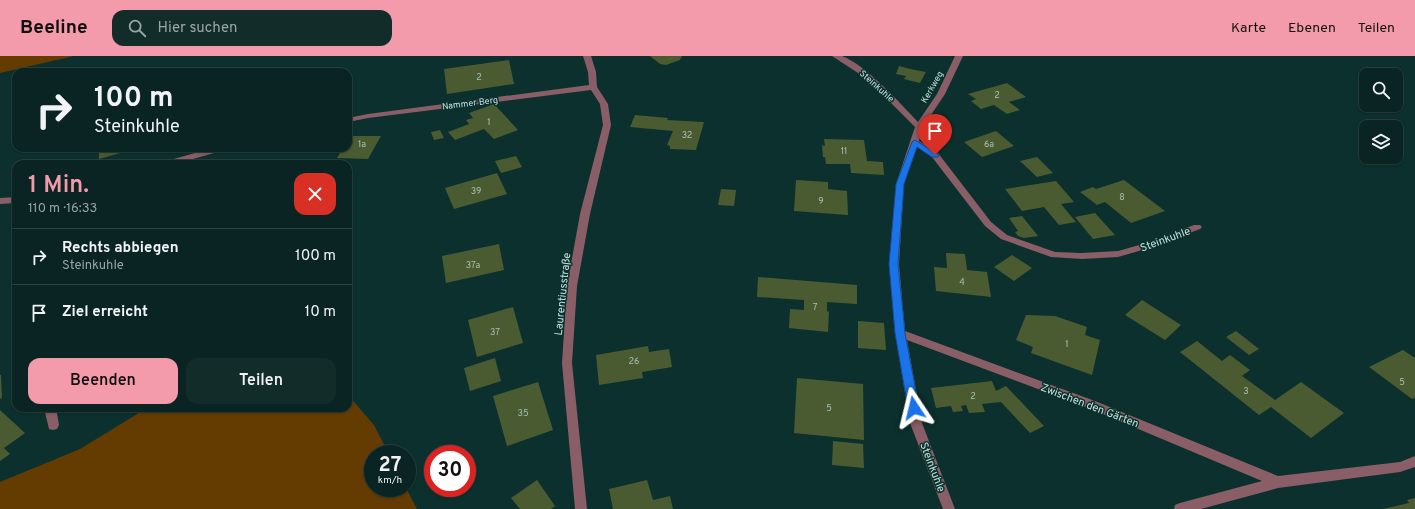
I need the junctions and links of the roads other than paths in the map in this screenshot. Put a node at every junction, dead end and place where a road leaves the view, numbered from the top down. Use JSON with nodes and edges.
{"nodes":[{"id":1,"x":587,"y":56,"type":"edge"},
{"id":2,"x":836,"y":56,"type":"edge"},
{"id":3,"x":960,"y":56,"type":"edge"},
{"id":4,"x":593,"y":87,"type":"junction"},
{"id":5,"x":352,"y":119,"type":"edge"},
{"id":6,"x":919,"y":127,"type":"junction"},
{"id":7,"x":915,"y":142,"type":"junction"},
{"id":8,"x":208,"y":152,"type":"edge"},
{"id":9,"x":180,"y":160,"type":"edge"},
{"id":10,"x":12,"y":200,"type":"edge"},
{"id":11,"x":0,"y":201,"type":"edge"},
{"id":12,"x":1197,"y":228,"type":"dead end"},
{"id":13,"x":900,"y":333,"type":"junction"},
{"id":14,"x":51,"y":412,"type":"edge"},
{"id":15,"x":53,"y":425,"type":"dead end"},
{"id":16,"x":1415,"y":461,"type":"edge"},
{"id":17,"x":1278,"y":482,"type":"junction"},
{"id":18,"x":581,"y":509,"type":"edge"},
{"id":19,"x":949,"y":509,"type":"edge"},
{"id":20,"x":1180,"y":509,"type":"edge"}],
"edges":[{"from":1,"to":4,"type":"street"},
{"from":2,"to":6,"type":"street","name":"Steinkuhle"},
{"from":3,"to":6,"type":"street","name":"Kerkweg"},
{"from":4,"to":5,"type":"street","name":"Nammer Berg"},
{"from":4,"to":18,"type":"street","name":"Laurentiusstraße"},
{"from":6,"to":7,"type":"street","name":"Steinkuhle"},
{"from":7,"to":12,"type":"street","name":"Steinkuhle"},
{"from":7,"to":13,"type":"street","name":"Steinkuhle"},
{"from":8,"to":9,"type":"street"},
{"from":10,"to":11,"type":"street"},
{"from":13,"to":17,"type":"street","name":"Zwischen den Gärten"},
{"from":13,"to":19,"type":"street","name":"Steinkuhle"},
{"from":14,"to":15,"type":"street"},
{"from":16,"to":17,"type":"street"},
{"from":17,"to":20,"type":"street"}]}
